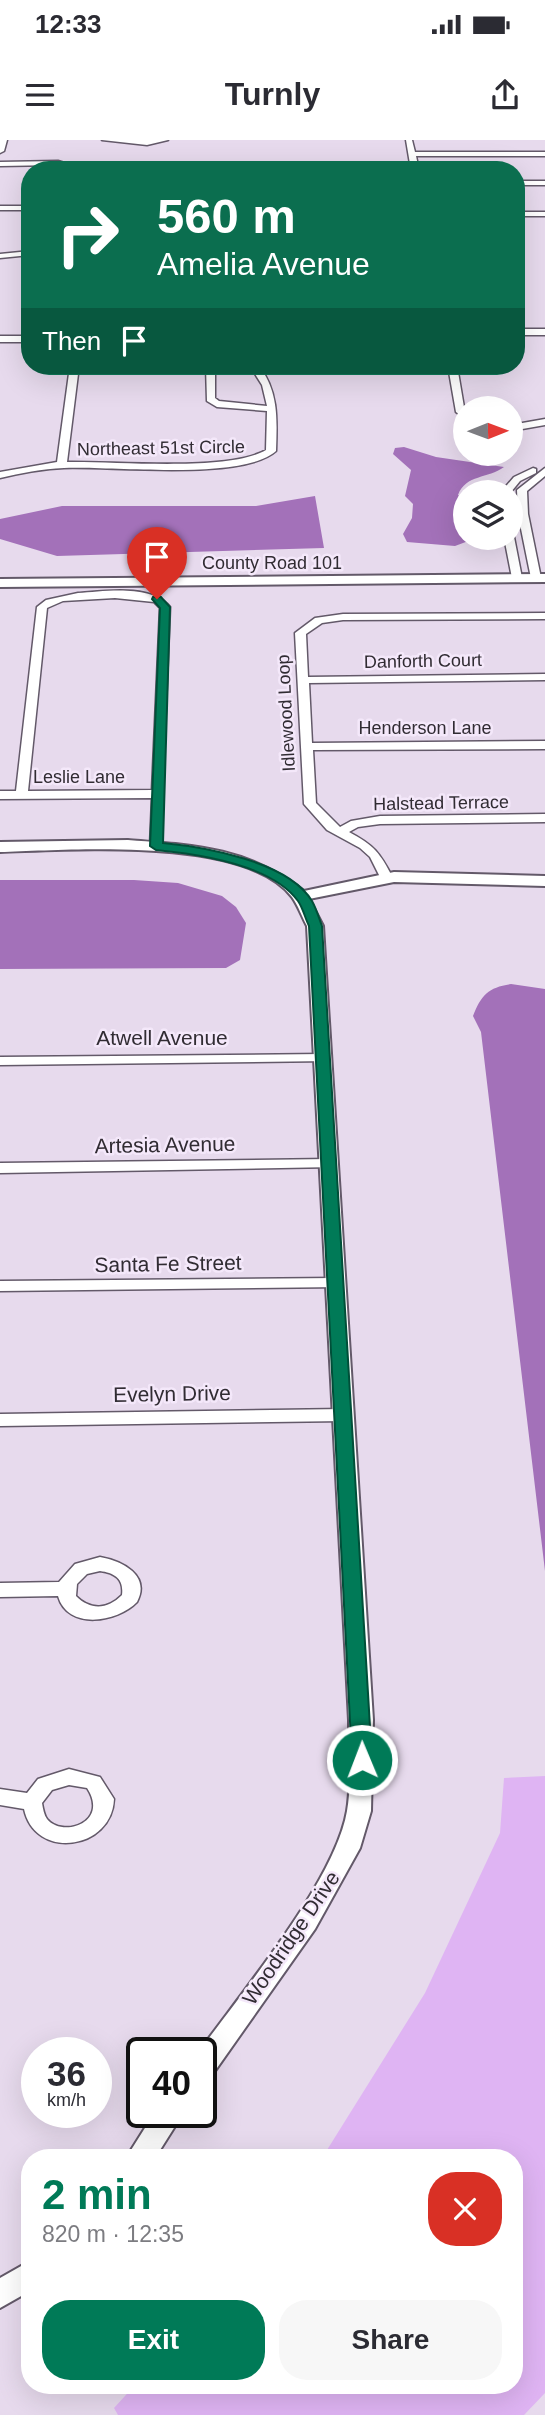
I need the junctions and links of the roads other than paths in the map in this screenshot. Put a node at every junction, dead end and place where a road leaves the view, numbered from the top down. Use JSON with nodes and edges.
{"nodes":[{"id":1,"x":3,"y":140,"type":"edge"},
{"id":2,"x":106,"y":140,"type":"edge"},
{"id":3,"x":133,"y":140,"type":"edge"},
{"id":4,"x":164,"y":140,"type":"edge"},
{"id":5,"x":409,"y":142,"type":"dead end"},
{"id":6,"x":0,"y":148,"type":"edge"},
{"id":7,"x":545,"y":154,"type":"edge"},
{"id":8,"x":412,"y":155,"type":"junction"},
{"id":9,"x":413,"y":161,"type":"edge"},
{"id":10,"x":0,"y":164,"type":"edge"},
{"id":11,"x":21,"y":164,"type":"edge"},
{"id":12,"x":525,"y":183,"type":"edge"},
{"id":13,"x":545,"y":183,"type":"edge"},
{"id":14,"x":0,"y":208,"type":"edge"},
{"id":15,"x":21,"y":208,"type":"edge"},
{"id":16,"x":525,"y":214,"type":"edge"},
{"id":17,"x":545,"y":214,"type":"edge"},
{"id":18,"x":21,"y":254,"type":"edge"},
{"id":19,"x":0,"y":256,"type":"edge"},
{"id":20,"x":525,"y":332,"type":"edge"},
{"id":21,"x":545,"y":332,"type":"edge"},
{"id":22,"x":0,"y":339,"type":"edge"},
{"id":23,"x":21,"y":339,"type":"edge"},
{"id":24,"x":73,"y":375,"type":"edge"},
{"id":25,"x":210,"y":375,"type":"edge"},
{"id":26,"x":263,"y":375,"type":"edge"},
{"id":27,"x":454,"y":375,"type":"edge"},
{"id":28,"x":458,"y":396,"type":"edge"},
{"id":29,"x":271,"y":409,"type":"junction"},
{"id":30,"x":545,"y":422,"type":"edge"},
{"id":31,"x":523,"y":426,"type":"edge"},
{"id":32,"x":62,"y":465,"type":"junction"},
{"id":33,"x":545,"y":469,"type":"edge"},
{"id":34,"x":0,"y":475,"type":"edge"},
{"id":35,"x":517,"y":480,"type":"edge"},
{"id":36,"x":512,"y":550,"type":"edge"},
{"id":37,"x":517,"y":578,"type":"junction"},
{"id":38,"x":541,"y":578,"type":"edge"},
{"id":39,"x":0,"y":583,"type":"edge"},
{"id":40,"x":545,"y":616,"type":"edge"},
{"id":41,"x":545,"y":677,"type":"edge"},
{"id":42,"x":302,"y":680,"type":"junction"},
{"id":43,"x":545,"y":745,"type":"edge"},
{"id":44,"x":306,"y":747,"type":"junction"},
{"id":45,"x":158,"y":794,"type":"junction"},
{"id":46,"x":0,"y":795,"type":"edge"},
{"id":47,"x":22,"y":795,"type":"junction"},
{"id":48,"x":545,"y":818,"type":"edge"},
{"id":49,"x":340,"y":832,"type":"junction"},
{"id":50,"x":0,"y":846,"type":"edge"},
{"id":51,"x":156,"y":846,"type":"junction"},
{"id":52,"x":387,"y":878,"type":"junction"},
{"id":53,"x":545,"y":881,"type":"edge"},
{"id":54,"x":300,"y":896,"type":"junction"},
{"id":55,"x":324,"y":1058,"type":"junction"},
{"id":56,"x":0,"y":1061,"type":"edge"},
{"id":57,"x":330,"y":1164,"type":"junction"},
{"id":58,"x":0,"y":1168,"type":"edge"},
{"id":59,"x":337,"y":1283,"type":"junction"},
{"id":60,"x":0,"y":1286,"type":"edge"},
{"id":61,"x":344,"y":1415,"type":"junction"},
{"id":62,"x":0,"y":1420,"type":"edge"},
{"id":63,"x":65,"y":1589,"type":"dead end"},
{"id":64,"x":0,"y":1590,"type":"edge"},
{"id":65,"x":0,"y":1797,"type":"edge"},
{"id":66,"x":32,"y":1802,"type":"dead end"},
{"id":67,"x":217,"y":2047,"type":"edge"},
{"id":68,"x":160,"y":2128,"type":"edge"},
{"id":69,"x":145,"y":2149,"type":"edge"},
{"id":70,"x":21,"y":2280,"type":"edge"},
{"id":71,"x":0,"y":2295,"type":"edge"}],
"edges":[{"from":1,"to":6,"type":"street"},
{"from":2,"to":3,"type":"street"},
{"from":3,"to":4,"type":"street"},
{"from":5,"to":8,"type":"street"},
{"from":7,"to":8,"type":"street"},
{"from":8,"to":9,"type":"street"},
{"from":10,"to":11,"type":"street"},
{"from":12,"to":13,"type":"street"},
{"from":14,"to":15,"type":"street"},
{"from":16,"to":17,"type":"street"},
{"from":18,"to":19,"type":"street"},
{"from":20,"to":21,"type":"street"},
{"from":22,"to":23,"type":"street"},
{"from":24,"to":32,"type":"street"},
{"from":25,"to":29,"type":"street"},
{"from":26,"to":29,"type":"street","name":"Northeast 51st Circle"},
{"from":27,"to":28,"type":"street"},
{"from":29,"to":32,"type":"street","name":"Northeast 51st Circle"},
{"from":30,"to":31,"type":"street"},
{"from":32,"to":34,"type":"street","name":"Northeast 51st Circle"},
{"from":33,"to":35,"type":"street"},
{"from":33,"to":38,"type":"street"},
{"from":36,"to":37,"type":"street"},
{"from":37,"to":38,"type":"street","name":"County Road 101"},
{"from":37,"to":39,"type":"street","name":"County Road 101"},
{"from":40,"to":42,"type":"street","name":"Idlewood Loop"},
{"from":41,"to":42,"type":"street","name":"Danforth Court"},
{"from":42,"to":44,"type":"street","name":"Idlewood Loop"},
{"from":43,"to":44,"type":"street","name":"Henderson Lane"},
{"from":44,"to":49,"type":"street","name":"Idlewood Loop"},
{"from":45,"to":47,"type":"street","name":"Leslie Lane"},
{"from":45,"to":47,"type":"street"},
{"from":45,"to":51,"type":"street"},
{"from":46,"to":47,"type":"street","name":"Leslie Lane"},
{"from":48,"to":49,"type":"street","name":"Halstead Terrace"},
{"from":49,"to":52,"type":"street","name":"Idlewood Loop"},
{"from":50,"to":51,"type":"street","name":"Woodridge Drive"},
{"from":51,"to":54,"type":"street","name":"Woodridge Drive"},
{"from":52,"to":53,"type":"street"},
{"from":52,"to":54,"type":"street"},
{"from":54,"to":55,"type":"street","name":"Woodridge Drive"},
{"from":55,"to":56,"type":"street","name":"Atwell Avenue"},
{"from":55,"to":57,"type":"street","name":"Woodridge Drive"},
{"from":57,"to":58,"type":"street","name":"Artesia Avenue"},
{"from":57,"to":59,"type":"street","name":"Woodridge Drive"},
{"from":59,"to":60,"type":"street","name":"Santa Fe Street"},
{"from":59,"to":61,"type":"street","name":"Woodridge Drive"},
{"from":61,"to":62,"type":"street","name":"Evelyn Drive"},
{"from":61,"to":67,"type":"street","name":"Woodridge Drive"},
{"from":63,"to":64,"type":"street"},
{"from":65,"to":66,"type":"street"},
{"from":68,"to":69,"type":"street"},
{"from":70,"to":71,"type":"street"}]}
